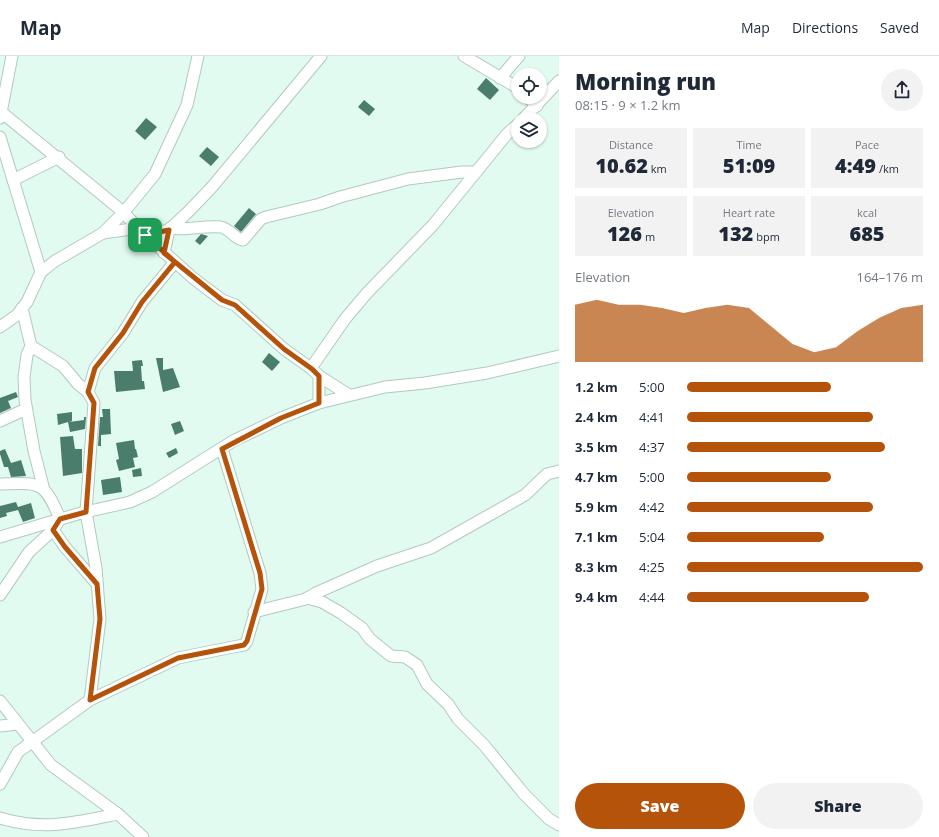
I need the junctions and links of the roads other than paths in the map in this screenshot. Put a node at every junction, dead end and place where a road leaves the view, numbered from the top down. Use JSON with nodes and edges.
{"nodes":[{"id":1,"x":12,"y":56,"type":"edge"},
{"id":2,"x":198,"y":56,"type":"edge"},
{"id":3,"x":321,"y":56,"type":"edge"},
{"id":4,"x":464,"y":56,"type":"edge"},
{"id":5,"x":519,"y":56,"type":"edge"},
{"id":6,"x":500,"y":78,"type":"junction"},
{"id":7,"x":559,"y":81,"type":"edge"},
{"id":8,"x":511,"y":84,"type":"edge"},
{"id":9,"x":537,"y":106,"type":"joint"},
{"id":10,"x":531,"y":112,"type":"edge"},
{"id":11,"x":0,"y":114,"type":"edge"},
{"id":12,"x":511,"y":132,"type":"edge"},
{"id":13,"x":0,"y":136,"type":"edge"},
{"id":14,"x":59,"y":158,"type":"junction"},
{"id":15,"x":476,"y":172,"type":"junction"},
{"id":16,"x":13,"y":180,"type":"junction"},
{"id":17,"x":124,"y":212,"type":"junction"},
{"id":18,"x":169,"y":229,"type":"junction"},
{"id":19,"x":142,"y":232,"type":"junction"},
{"id":20,"x":103,"y":233,"type":"junction"},
{"id":21,"x":164,"y":253,"type":"junction"},
{"id":22,"x":175,"y":262,"type":"junction"},
{"id":23,"x":41,"y":272,"type":"junction"},
{"id":24,"x":22,"y":308,"type":"junction"},
{"id":25,"x":2,"y":322,"type":"edge"},
{"id":26,"x":31,"y":346,"type":"junction"},
{"id":27,"x":559,"y":356,"type":"edge"},
{"id":28,"x":311,"y":368,"type":"junction"},
{"id":29,"x":319,"y":376,"type":"junction"},
{"id":30,"x":88,"y":392,"type":"junction"},
{"id":31,"x":349,"y":395,"type":"junction"},
{"id":32,"x":319,"y":403,"type":"junction"},
{"id":33,"x":26,"y":408,"type":"junction"},
{"id":34,"x":0,"y":420,"type":"edge"},
{"id":35,"x":222,"y":449,"type":"junction"},
{"id":36,"x":559,"y":471,"type":"edge"},
{"id":37,"x":0,"y":484,"type":"edge"},
{"id":38,"x":44,"y":490,"type":"junction"},
{"id":39,"x":86,"y":512,"type":"junction"},
{"id":40,"x":60,"y":519,"type":"junction"},
{"id":41,"x":53,"y":530,"type":"junction"},
{"id":42,"x":0,"y":537,"type":"edge"},
{"id":43,"x":97,"y":584,"type":"junction"},
{"id":44,"x":0,"y":595,"type":"edge"},
{"id":45,"x":307,"y":598,"type":"junction"},
{"id":46,"x":254,"y":612,"type":"junction"},
{"id":47,"x":90,"y":700,"type":"junction"},
{"id":48,"x":0,"y":701,"type":"edge"},
{"id":49,"x":18,"y":724,"type":"junction"},
{"id":50,"x":0,"y":726,"type":"edge"},
{"id":51,"x":32,"y":742,"type":"junction"},
{"id":52,"x":0,"y":784,"type":"edge"},
{"id":53,"x":118,"y":814,"type":"junction"},
{"id":54,"x":0,"y":818,"type":"edge"},
{"id":55,"x":559,"y":825,"type":"edge"},
{"id":56,"x":143,"y":837,"type":"edge"}],
"edges":[{"from":1,"to":11,"type":"street"},
{"from":2,"to":17,"type":"street"},
{"from":3,"to":18,"type":"street"},
{"from":4,"to":6,"type":"street"},
{"from":5,"to":6,"type":"street"},
{"from":6,"to":8,"type":"street"},
{"from":7,"to":9,"type":"street"},
{"from":9,"to":10,"type":"street"},
{"from":11,"to":14,"type":"street"},
{"from":12,"to":15,"type":"street"},
{"from":13,"to":16,"type":"street"},
{"from":14,"to":16,"type":"street"},
{"from":14,"to":17,"type":"street"},
{"from":15,"to":18,"type":"street"},
{"from":15,"to":28,"type":"street"},
{"from":16,"to":23,"type":"street"},
{"from":17,"to":19,"type":"street"},
{"from":17,"to":20,"type":"street"},
{"from":18,"to":19,"type":"street"},
{"from":18,"to":21,"type":"street"},
{"from":19,"to":20,"type":"street"},
{"from":19,"to":21,"type":"street"},
{"from":20,"to":23,"type":"street"},
{"from":21,"to":22,"type":"street"},
{"from":22,"to":28,"type":"street"},
{"from":22,"to":30,"type":"street"},
{"from":23,"to":24,"type":"street"},
{"from":24,"to":25,"type":"street"},
{"from":24,"to":26,"type":"street"},
{"from":26,"to":30,"type":"street"},
{"from":26,"to":33,"type":"street"},
{"from":27,"to":31,"type":"street"},
{"from":28,"to":29,"type":"street"},
{"from":29,"to":31,"type":"street"},
{"from":29,"to":32,"type":"street"},
{"from":30,"to":39,"type":"street"},
{"from":31,"to":32,"type":"street"},
{"from":32,"to":35,"type":"street"},
{"from":33,"to":34,"type":"street"},
{"from":33,"to":38,"type":"street"},
{"from":35,"to":39,"type":"street"},
{"from":35,"to":46,"type":"street"},
{"from":36,"to":45,"type":"street"},
{"from":37,"to":38,"type":"street"},
{"from":38,"to":40,"type":"street"},
{"from":39,"to":40,"type":"street"},
{"from":39,"to":43,"type":"street"},
{"from":40,"to":41,"type":"street"},
{"from":40,"to":42,"type":"street"},
{"from":41,"to":43,"type":"street"},
{"from":41,"to":44,"type":"street"},
{"from":43,"to":47,"type":"street"},
{"from":45,"to":46,"type":"street"},
{"from":45,"to":55,"type":"street"},
{"from":46,"to":47,"type":"street"},
{"from":47,"to":51,"type":"street"},
{"from":48,"to":49,"type":"street"},
{"from":49,"to":50,"type":"street"},
{"from":49,"to":51,"type":"street"},
{"from":51,"to":52,"type":"street"},
{"from":51,"to":53,"type":"street"},
{"from":53,"to":54,"type":"street"},
{"from":53,"to":56,"type":"street"}]}
